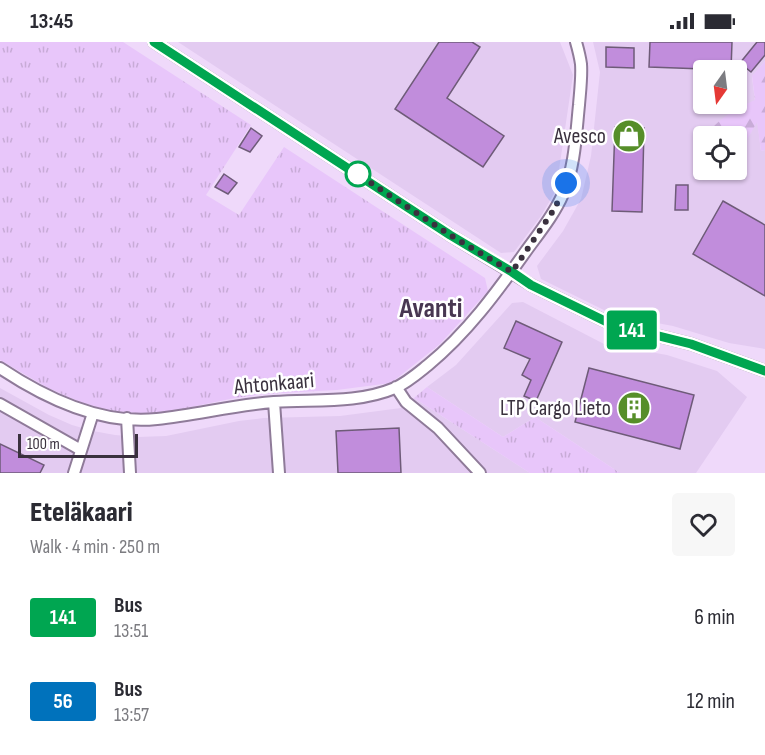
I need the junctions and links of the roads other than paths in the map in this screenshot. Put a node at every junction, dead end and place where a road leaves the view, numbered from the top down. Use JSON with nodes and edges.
{"nodes":[{"id":1,"x":154,"y":42,"type":"edge"},
{"id":2,"x":576,"y":42,"type":"edge"},
{"id":3,"x":512,"y":272,"type":"junction"},
{"id":4,"x":0,"y":368,"type":"edge"},
{"id":5,"x":765,"y":371,"type":"edge"},
{"id":6,"x":396,"y":387,"type":"junction"},
{"id":7,"x":274,"y":402,"type":"junction"},
{"id":8,"x":0,"y":404,"type":"edge"},
{"id":9,"x":93,"y":413,"type":"junction"},
{"id":10,"x":128,"y":418,"type":"junction"},
{"id":11,"x":81,"y":450,"type":"junction"},
{"id":12,"x":74,"y":473,"type":"edge"},
{"id":13,"x":130,"y":473,"type":"edge"},
{"id":14,"x":279,"y":473,"type":"edge"},
{"id":15,"x":480,"y":473,"type":"edge"}],
"edges":[{"from":1,"to":3,"type":"street"},
{"from":2,"to":3,"type":"street","name":"Ahtonkaari"},
{"from":3,"to":5,"type":"street"},
{"from":3,"to":6,"type":"street","name":"Ahtonkaari"},
{"from":4,"to":9,"type":"street","name":"Ahtonkaari"},
{"from":6,"to":7,"type":"street","name":"Ahtonkaari"},
{"from":6,"to":15,"type":"street"},
{"from":7,"to":10,"type":"street","name":"Ahtonkaari"},
{"from":7,"to":14,"type":"street"},
{"from":8,"to":11,"type":"street"},
{"from":9,"to":10,"type":"street","name":"Ahtonkaari"},
{"from":9,"to":11,"type":"street"},
{"from":10,"to":13,"type":"street"},
{"from":11,"to":12,"type":"street"}]}
